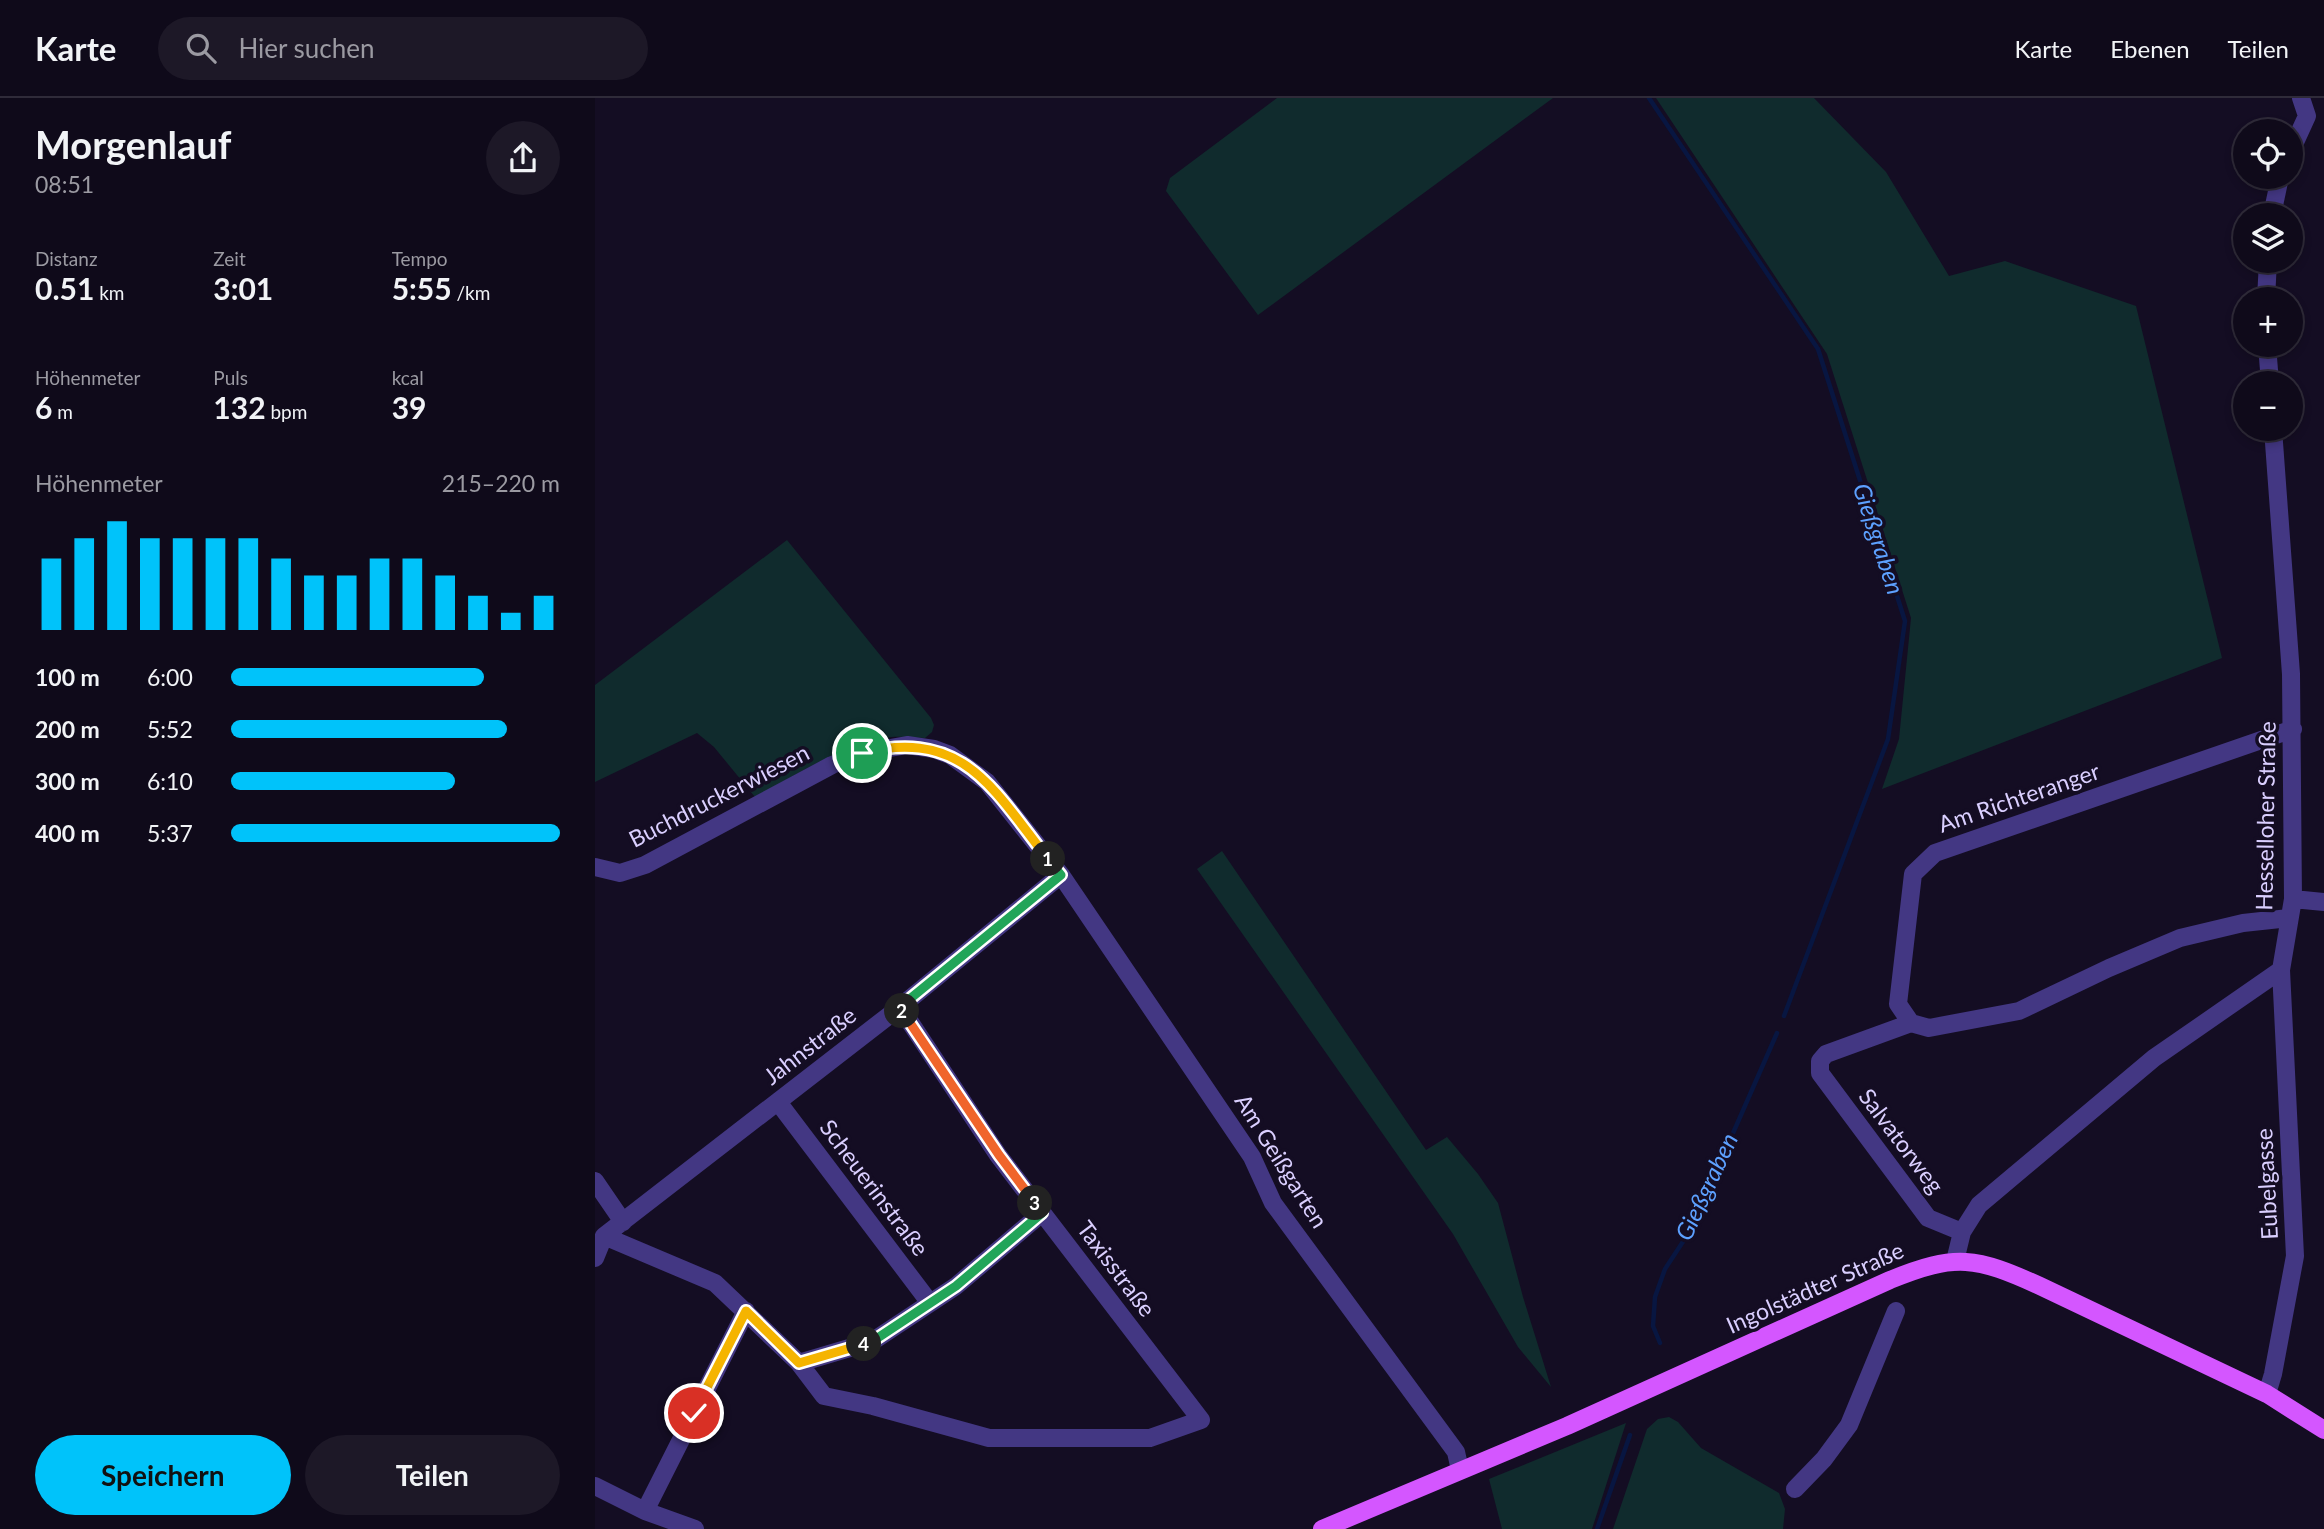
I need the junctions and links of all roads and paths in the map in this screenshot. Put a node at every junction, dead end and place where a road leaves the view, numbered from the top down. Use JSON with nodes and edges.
{"nodes":[{"id":1,"x":2301,"y":98,"type":"edge"},
{"id":2,"x":2315,"y":118,"type":"edge"},
{"id":3,"x":2303,"y":134,"type":"edge"},
{"id":4,"x":2274,"y":441,"type":"edge"},
{"id":5,"x":2293,"y":729,"type":"junction"},
{"id":6,"x":595,"y":867,"type":"edge"},
{"id":7,"x":1061,"y":875,"type":"junction"},
{"id":8,"x":2293,"y":899,"type":"junction"},
{"id":9,"x":2324,"y":902,"type":"edge"},
{"id":10,"x":2289,"y":918,"type":"junction"},
{"id":11,"x":2281,"y":970,"type":"junction"},
{"id":12,"x":900,"y":1007,"type":"junction"},
{"id":13,"x":1911,"y":1023,"type":"junction"},
{"id":14,"x":778,"y":1102,"type":"junction"},
{"id":15,"x":595,"y":1181,"type":"edge"},
{"id":16,"x":1042,"y":1213,"type":"junction"},
{"id":17,"x":623,"y":1222,"type":"junction"},
{"id":18,"x":1962,"y":1231,"type":"junction"},
{"id":19,"x":604,"y":1236,"type":"junction"},
{"id":20,"x":595,"y":1258,"type":"edge"},
{"id":21,"x":1955,"y":1261,"type":"junction"},
{"id":22,"x":930,"y":1303,"type":"junction"},
{"id":23,"x":746,"y":1311,"type":"junction"},
{"id":24,"x":1896,"y":1311,"type":"dead end"},
{"id":25,"x":799,"y":1363,"type":"junction"},
{"id":26,"x":2267,"y":1394,"type":"junction"},
{"id":27,"x":2324,"y":1430,"type":"edge"},
{"id":28,"x":1460,"y":1470,"type":"junction"},
{"id":29,"x":595,"y":1486,"type":"edge"},
{"id":30,"x":1795,"y":1489,"type":"dead end"},
{"id":31,"x":645,"y":1511,"type":"junction"},
{"id":32,"x":695,"y":1529,"type":"edge"},
{"id":33,"x":1322,"y":1529,"type":"edge"}],
"edges":[{"from":1,"to":2,"type":"street"},
{"from":2,"to":3,"type":"street"},
{"from":4,"to":5,"type":"street","name":"Hesselloher Straße"},
{"from":5,"to":8,"type":"street","name":"Hesselloher Straße"},
{"from":5,"to":13,"type":"street","name":"Am Richteranger"},
{"from":6,"to":7,"type":"street","name":"Buchdruckerwiesen"},
{"from":7,"to":12,"type":"street","name":"Jahnstraße"},
{"from":7,"to":28,"type":"street","name":"Am Geißgarten"},
{"from":8,"to":9,"type":"street"},
{"from":8,"to":10,"type":"street","name":"Hesselloher Straße"},
{"from":10,"to":11,"type":"street","name":"Hesselloher Straße"},
{"from":10,"to":13,"type":"street"},
{"from":11,"to":18,"type":"street"},
{"from":11,"to":26,"type":"street","name":"Eubelgasse"},
{"from":12,"to":14,"type":"street","name":"Jahnstraße"},
{"from":12,"to":16,"type":"street","name":"Taxisstraße"},
{"from":13,"to":18,"type":"street","name":"Salvatorweg"},
{"from":14,"to":17,"type":"street","name":"Jahnstraße"},
{"from":14,"to":22,"type":"street","name":"Scheuerinstraße"},
{"from":15,"to":17,"type":"street"},
{"from":16,"to":22,"type":"street"},
{"from":16,"to":25,"type":"street","name":"Taxisstraße"},
{"from":17,"to":19,"type":"street","name":"Jahnstraße"},
{"from":18,"to":21,"type":"street"},
{"from":19,"to":20,"type":"street"},
{"from":19,"to":23,"type":"street"},
{"from":21,"to":26,"type":"main road","name":"Ingolstädter Straße"},
{"from":21,"to":28,"type":"main road","name":"Ingolstädter Straße"},
{"from":22,"to":25,"type":"street"},
{"from":23,"to":25,"type":"street"},
{"from":23,"to":31,"type":"street"},
{"from":24,"to":30,"type":"street"},
{"from":26,"to":27,"type":"main road","name":"Ingolstädter Straße"},
{"from":28,"to":33,"type":"main road","name":"Ingolstädter Straße"},
{"from":29,"to":31,"type":"street"},
{"from":31,"to":32,"type":"street"}]}
